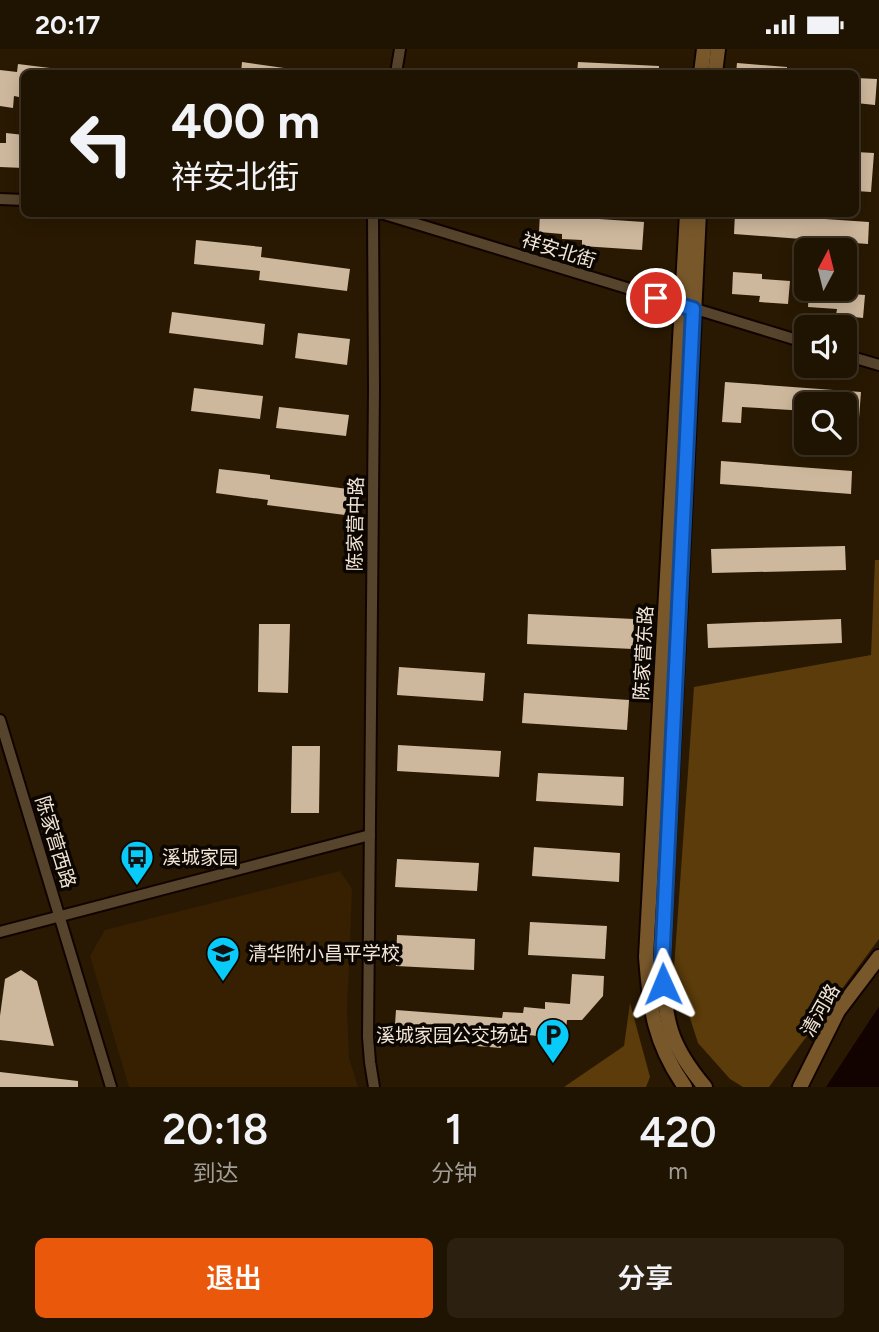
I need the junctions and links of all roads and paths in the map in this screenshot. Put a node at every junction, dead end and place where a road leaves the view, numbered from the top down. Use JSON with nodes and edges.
{"nodes":[{"id":1,"x":400,"y":49,"type":"edge"},
{"id":2,"x":704,"y":49,"type":"edge"},
{"id":3,"x":718,"y":49,"type":"edge"},
{"id":4,"x":396,"y":70,"type":"edge"},
{"id":5,"x":701,"y":70,"type":"edge"},
{"id":6,"x":715,"y":70,"type":"edge"},
{"id":7,"x":0,"y":199,"type":"edge"},
{"id":8,"x":21,"y":200,"type":"edge"},
{"id":9,"x":373,"y":217,"type":"edge"},
{"id":10,"x":394,"y":217,"type":"edge"},
{"id":11,"x":687,"y":217,"type":"edge"},
{"id":12,"x":698,"y":217,"type":"edge"},
{"id":13,"x":687,"y":307,"type":"junction"},
{"id":14,"x":794,"y":339,"type":"edge"},
{"id":15,"x":857,"y":359,"type":"edge"},
{"id":16,"x":879,"y":365,"type":"edge"},
{"id":17,"x":0,"y":720,"type":"edge"},
{"id":18,"x":370,"y":835,"type":"junction"},
{"id":19,"x":60,"y":916,"type":"junction"},
{"id":20,"x":0,"y":932,"type":"edge"},
{"id":21,"x":879,"y":957,"type":"edge"},
{"id":22,"x":111,"y":1087,"type":"edge"},
{"id":23,"x":374,"y":1087,"type":"edge"},
{"id":24,"x":685,"y":1087,"type":"edge"},
{"id":25,"x":705,"y":1087,"type":"edge"},
{"id":26,"x":800,"y":1087,"type":"edge"}],
"edges":[{"from":1,"to":4,"type":"street"},
{"from":2,"to":5,"type":"street"},
{"from":3,"to":6,"type":"street"},
{"from":7,"to":8,"type":"street"},
{"from":9,"to":18,"type":"street","name":"陈家营中路"},
{"from":10,"to":13,"type":"street","name":"祥安北街"},
{"from":11,"to":13,"type":"street","name":"陈家营东路"},
{"from":12,"to":13,"type":"street","name":"陈家营东路"},
{"from":13,"to":14,"type":"street","name":"祥安北街"},
{"from":13,"to":24,"type":"street","name":"陈家营东路"},
{"from":13,"to":25,"type":"street","name":"陈家营东路"},
{"from":15,"to":16,"type":"street"},
{"from":17,"to":19,"type":"street","name":"陈家营西路"},
{"from":18,"to":19,"type":"street"},
{"from":18,"to":23,"type":"street","name":"陈家营中路"},
{"from":19,"to":20,"type":"street","name":"陈家营西路"},
{"from":19,"to":22,"type":"street"},
{"from":21,"to":26,"type":"street","name":"清河路"}]}
